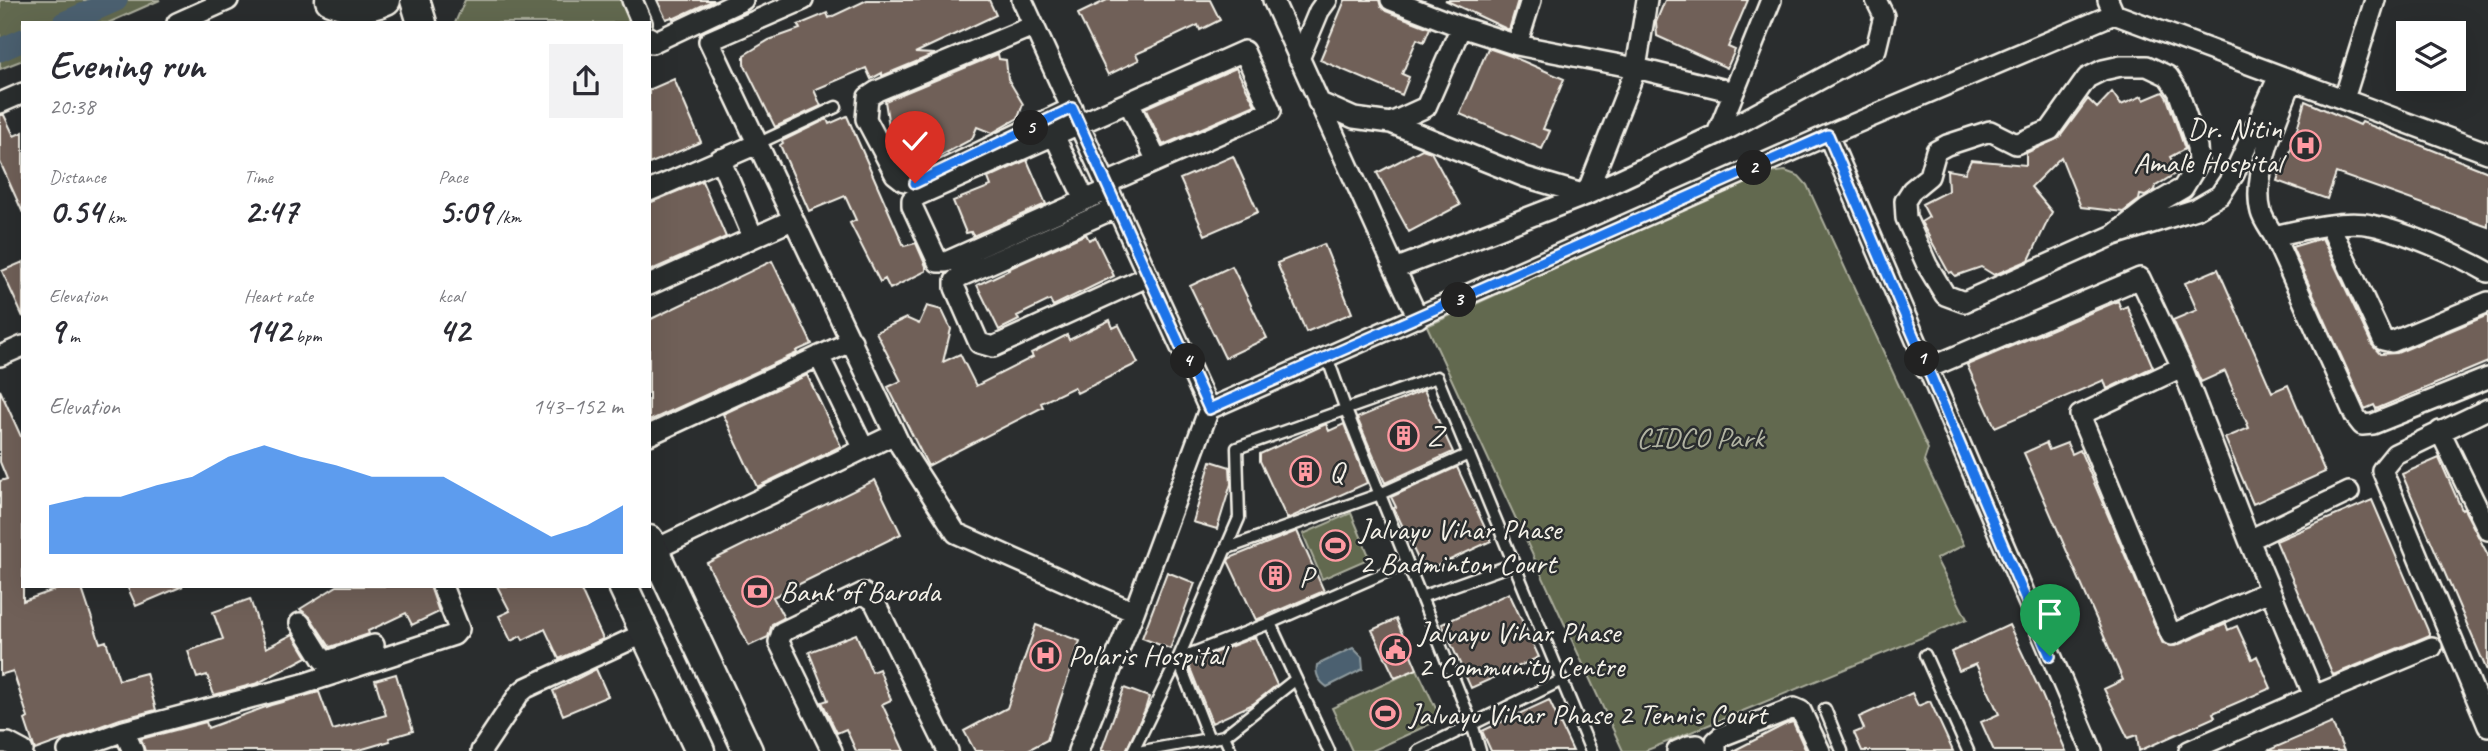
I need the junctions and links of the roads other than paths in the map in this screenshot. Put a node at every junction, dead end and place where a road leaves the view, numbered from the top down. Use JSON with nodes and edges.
{"nodes":[{"id":1,"x":228,"y":0,"type":"edge"},
{"id":2,"x":386,"y":0,"type":"edge"},
{"id":3,"x":415,"y":0,"type":"edge"},
{"id":4,"x":632,"y":0,"type":"edge"},
{"id":5,"x":743,"y":0,"type":"edge"},
{"id":6,"x":803,"y":0,"type":"edge"},
{"id":7,"x":1021,"y":0,"type":"edge"},
{"id":8,"x":1273,"y":0,"type":"edge"},
{"id":9,"x":1327,"y":0,"type":"edge"},
{"id":10,"x":1391,"y":0,"type":"edge"},
{"id":11,"x":1531,"y":0,"type":"edge"},
{"id":12,"x":1647,"y":0,"type":"edge"},
{"id":13,"x":1771,"y":0,"type":"edge"},
{"id":14,"x":1876,"y":0,"type":"edge"},
{"id":15,"x":2375,"y":0,"type":"edge"},
{"id":16,"x":1427,"y":6,"type":"edge"},
{"id":17,"x":2111,"y":7,"type":"edge"},
{"id":18,"x":339,"y":9,"type":"edge"},
{"id":19,"x":181,"y":21,"type":"edge"},
{"id":20,"x":421,"y":21,"type":"edge"},
{"id":21,"x":641,"y":21,"type":"edge"},
{"id":22,"x":1033,"y":26,"type":"junction"},
{"id":23,"x":1461,"y":27,"type":"junction"},
{"id":24,"x":651,"y":41,"type":"edge"},
{"id":25,"x":1517,"y":45,"type":"junction"},
{"id":26,"x":1299,"y":59,"type":"junction"},
{"id":27,"x":1636,"y":68,"type":"junction"},
{"id":28,"x":2286,"y":78,"type":"junction"},
{"id":29,"x":1734,"y":92,"type":"junction"},
{"id":30,"x":21,"y":94,"type":"edge"},
{"id":31,"x":2344,"y":99,"type":"junction"},
{"id":32,"x":1318,"y":102,"type":"junction"},
{"id":33,"x":0,"y":103,"type":"edge"},
{"id":34,"x":1129,"y":103,"type":"junction"},
{"id":35,"x":836,"y":107,"type":"dead end"},
{"id":36,"x":1076,"y":116,"type":"junction"},
{"id":37,"x":1391,"y":124,"type":"junction"},
{"id":38,"x":1717,"y":134,"type":"junction"},
{"id":39,"x":1054,"y":135,"type":"junction"},
{"id":40,"x":1828,"y":135,"type":"junction"},
{"id":41,"x":757,"y":144,"type":"junction"},
{"id":42,"x":2488,"y":153,"type":"edge"},
{"id":43,"x":720,"y":159,"type":"junction"},
{"id":44,"x":1157,"y":161,"type":"junction"},
{"id":45,"x":651,"y":190,"type":"edge"},
{"id":46,"x":1112,"y":193,"type":"junction"},
{"id":47,"x":1586,"y":195,"type":"junction"},
{"id":48,"x":1085,"y":200,"type":"junction"},
{"id":49,"x":792,"y":220,"type":"junction"},
{"id":50,"x":2330,"y":226,"type":"junction"},
{"id":51,"x":2114,"y":235,"type":"junction"},
{"id":52,"x":2274,"y":236,"type":"junction"},
{"id":53,"x":753,"y":237,"type":"junction"},
{"id":54,"x":1395,"y":269,"type":"junction"},
{"id":55,"x":2488,"y":272,"type":"edge"},
{"id":56,"x":1149,"y":276,"type":"junction"},
{"id":57,"x":651,"y":284,"type":"edge"},
{"id":58,"x":2488,"y":302,"type":"edge"},
{"id":59,"x":1418,"y":318,"type":"junction"},
{"id":60,"x":852,"y":341,"type":"junction"},
{"id":61,"x":21,"y":347,"type":"edge"},
{"id":62,"x":0,"y":356,"type":"edge"},
{"id":63,"x":819,"y":356,"type":"junction"},
{"id":64,"x":1327,"y":357,"type":"junction"},
{"id":65,"x":2182,"y":367,"type":"junction"},
{"id":66,"x":1927,"y":369,"type":"junction"},
{"id":67,"x":2488,"y":378,"type":"edge"},
{"id":68,"x":1209,"y":409,"type":"junction"},
{"id":69,"x":2488,"y":409,"type":"edge"},
{"id":70,"x":1346,"y":410,"type":"junction"},
{"id":71,"x":2440,"y":431,"type":"junction"},
{"id":72,"x":895,"y":433,"type":"junction"},
{"id":73,"x":651,"y":434,"type":"edge"},
{"id":74,"x":864,"y":449,"type":"junction"},
{"id":75,"x":1469,"y":454,"type":"junction"},
{"id":76,"x":2349,"y":492,"type":"dead end"},
{"id":77,"x":1380,"y":494,"type":"junction"},
{"id":78,"x":2488,"y":530,"type":"edge"},
{"id":79,"x":2249,"y":540,"type":"junction"},
{"id":80,"x":652,"y":545,"type":"edge"},
{"id":81,"x":1225,"y":549,"type":"junction"},
{"id":82,"x":1408,"y":564,"type":"junction"},
{"id":83,"x":1514,"y":564,"type":"junction"},
{"id":84,"x":443,"y":588,"type":"edge"},
{"id":85,"x":624,"y":588,"type":"edge"},
{"id":86,"x":2269,"y":591,"type":"junction"},
{"id":87,"x":1421,"y":597,"type":"junction"},
{"id":88,"x":1134,"y":612,"type":"junction"},
{"id":89,"x":300,"y":623,"type":"dead end"},
{"id":90,"x":1270,"y":623,"type":"junction"},
{"id":91,"x":645,"y":634,"type":"junction"},
{"id":92,"x":2432,"y":647,"type":"dead end"},
{"id":93,"x":1924,"y":655,"type":"dead end"},
{"id":94,"x":1178,"y":659,"type":"junction"},
{"id":95,"x":343,"y":663,"type":"junction"},
{"id":96,"x":1296,"y":679,"type":"junction"},
{"id":97,"x":1562,"y":680,"type":"junction"},
{"id":98,"x":2314,"y":696,"type":"junction"},
{"id":99,"x":1825,"y":709,"type":"dead end"},
{"id":100,"x":1472,"y":724,"type":"junction"},
{"id":101,"x":2488,"y":726,"type":"edge"},
{"id":102,"x":124,"y":731,"type":"junction"},
{"id":103,"x":1224,"y":736,"type":"junction"},
{"id":104,"x":1209,"y":739,"type":"junction"},
{"id":105,"x":0,"y":743,"type":"edge"},
{"id":106,"x":23,"y":751,"type":"edge"},
{"id":107,"x":68,"y":751,"type":"edge"},
{"id":108,"x":132,"y":751,"type":"edge"},
{"id":109,"x":481,"y":751,"type":"edge"},
{"id":110,"x":700,"y":751,"type":"edge"},
{"id":111,"x":748,"y":751,"type":"edge"},
{"id":112,"x":832,"y":751,"type":"edge"},
{"id":113,"x":948,"y":751,"type":"edge"},
{"id":114,"x":1078,"y":751,"type":"edge"},
{"id":115,"x":1133,"y":751,"type":"edge"},
{"id":116,"x":1143,"y":751,"type":"edge"},
{"id":117,"x":1231,"y":751,"type":"edge"},
{"id":118,"x":1329,"y":751,"type":"edge"},
{"id":119,"x":1418,"y":751,"type":"edge"},
{"id":120,"x":1480,"y":751,"type":"edge"},
{"id":121,"x":1591,"y":751,"type":"edge"},
{"id":122,"x":1677,"y":751,"type":"edge"},
{"id":123,"x":1700,"y":751,"type":"edge"},
{"id":124,"x":1716,"y":751,"type":"edge"},
{"id":125,"x":1820,"y":751,"type":"edge"},
{"id":126,"x":1842,"y":751,"type":"edge"},
{"id":127,"x":1968,"y":751,"type":"edge"},
{"id":128,"x":2092,"y":751,"type":"edge"},
{"id":129,"x":2189,"y":751,"type":"edge"}],
"edges":[{"from":1,"to":19,"type":"street"},
{"from":2,"to":18,"type":"main road"},
{"from":3,"to":20,"type":"main road"},
{"from":4,"to":21,"type":"street"},
{"from":5,"to":24,"type":"street"},
{"from":6,"to":41,"type":"street"},
{"from":7,"to":22,"type":"street"},
{"from":8,"to":26,"type":"street"},
{"from":9,"to":26,"type":"street"},
{"from":10,"to":16,"type":"street"},
{"from":11,"to":25,"type":"street"},
{"from":12,"to":27,"type":"street"},
{"from":13,"to":29,"type":"street"},
{"from":14,"to":38,"type":"street"},
{"from":15,"to":31,"type":"street"},
{"from":16,"to":23,"type":"street"},
{"from":17,"to":28,"type":"street"},
{"from":17,"to":40,"type":"street"},
{"from":22,"to":36,"type":"street"},
{"from":22,"to":36,"type":"street"},
{"from":23,"to":25,"type":"street"},
{"from":23,"to":37,"type":"street"},
{"from":25,"to":27,"type":"street"},
{"from":26,"to":32,"type":"street"},
{"from":27,"to":29,"type":"street"},
{"from":27,"to":47,"type":"street"},
{"from":28,"to":31,"type":"street"},
{"from":28,"to":51,"type":"street"},
{"from":28,"to":52,"type":"street"},
{"from":29,"to":38,"type":"street"},
{"from":30,"to":33,"type":"street"},
{"from":31,"to":42,"type":"street"},
{"from":32,"to":37,"type":"street"},
{"from":32,"to":54,"type":"street"},
{"from":34,"to":36,"type":"street"},
{"from":34,"to":44,"type":"street"},
{"from":34,"to":44,"type":"street"},
{"from":35,"to":41,"type":"lane"},
{"from":36,"to":39,"type":"street"},
{"from":36,"to":46,"type":"street"},
{"from":37,"to":47,"type":"street"},
{"from":38,"to":47,"type":"street"},
{"from":39,"to":48,"type":"street"},
{"from":39,"to":48,"type":"street"},
{"from":40,"to":59,"type":"street"},
{"from":40,"to":66,"type":"street"},
{"from":41,"to":43,"type":"street"},
{"from":41,"to":49,"type":"street"},
{"from":43,"to":45,"type":"street"},
{"from":43,"to":53,"type":"street"},
{"from":44,"to":46,"type":"street"},
{"from":46,"to":48,"type":"street"},
{"from":46,"to":56,"type":"street"},
{"from":46,"to":56,"type":"street"},
{"from":47,"to":54,"type":"street"},
{"from":49,"to":53,"type":"street"},
{"from":49,"to":60,"type":"street"},
{"from":50,"to":52,"type":"street"},
{"from":50,"to":55,"type":"street"},
{"from":50,"to":58,"type":"street"},
{"from":51,"to":51,"type":"street"},
{"from":52,"to":67,"type":"street"},
{"from":53,"to":57,"type":"street"},
{"from":54,"to":59,"type":"street"},
{"from":56,"to":68,"type":"street"},
{"from":59,"to":64,"type":"street"},
{"from":60,"to":63,"type":"street"},
{"from":60,"to":72,"type":"street"},
{"from":61,"to":62,"type":"street"},
{"from":63,"to":73,"type":"street"},
{"from":63,"to":74,"type":"street"},
{"from":64,"to":68,"type":"street"},
{"from":64,"to":70,"type":"lane"},
{"from":65,"to":66,"type":"street"},
{"from":65,"to":79,"type":"street"},
{"from":65,"to":86,"type":"street"},
{"from":66,"to":128,"type":"street"},
{"from":68,"to":88,"type":"street"},
{"from":69,"to":71,"type":"street"},
{"from":70,"to":75,"type":"lane"},
{"from":70,"to":77,"type":"lane"},
{"from":70,"to":81,"type":"lane"},
{"from":71,"to":78,"type":"street"},
{"from":71,"to":101,"type":"street"},
{"from":72,"to":74,"type":"street"},
{"from":72,"to":88,"type":"street"},
{"from":74,"to":80,"type":"street"},
{"from":75,"to":77,"type":"lane"},
{"from":75,"to":83,"type":"lane"},
{"from":76,"to":79,"type":"street"},
{"from":77,"to":81,"type":"lane"},
{"from":77,"to":82,"type":"lane"},
{"from":79,"to":86,"type":"street"},
{"from":80,"to":111,"type":"main road"},
{"from":81,"to":94,"type":"lane"},
{"from":82,"to":87,"type":"lane"},
{"from":82,"to":90,"type":"lane"},
{"from":83,"to":87,"type":"lane"},
{"from":83,"to":97,"type":"lane"},
{"from":84,"to":95,"type":"street"},
{"from":85,"to":91,"type":"main road"},
{"from":86,"to":98,"type":"street"},
{"from":87,"to":100,"type":"lane"},
{"from":88,"to":114,"type":"street"},
{"from":89,"to":95,"type":"street"},
{"from":90,"to":94,"type":"lane"},
{"from":90,"to":96,"type":"lane"},
{"from":91,"to":109,"type":"street"},
{"from":91,"to":110,"type":"main road"},
{"from":92,"to":98,"type":"street"},
{"from":93,"to":127,"type":"lane"},
{"from":94,"to":104,"type":"lane"},
{"from":94,"to":115,"type":"lane"},
{"from":95,"to":102,"type":"street"},
{"from":96,"to":103,"type":"lane"},
{"from":96,"to":118,"type":"lane"},
{"from":97,"to":100,"type":"lane"},
{"from":97,"to":121,"type":"lane"},
{"from":98,"to":129,"type":"street"},
{"from":99,"to":126,"type":"lane"},
{"from":100,"to":119,"type":"lane"},
{"from":100,"to":120,"type":"lane"},
{"from":102,"to":107,"type":"street"},
{"from":102,"to":108,"type":"street"},
{"from":103,"to":104,"type":"lane"},
{"from":103,"to":117,"type":"lane"},
{"from":104,"to":116,"type":"lane"},
{"from":105,"to":106,"type":"street"},
{"from":112,"to":113,"type":"street"},
{"from":122,"to":123,"type":"street"},
{"from":124,"to":125,"type":"street"}]}
